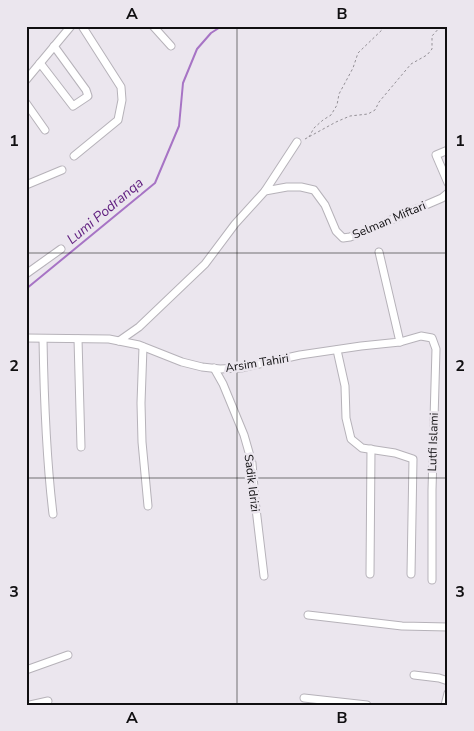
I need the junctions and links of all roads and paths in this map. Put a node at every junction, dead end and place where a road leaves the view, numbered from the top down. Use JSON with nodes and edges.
{"nodes":[{"id":1,"x":70,"y":26,"type":"edge"},
{"id":2,"x":82,"y":26,"type":"edge"},
{"id":3,"x":153,"y":26,"type":"edge"},
{"id":4,"x":386,"y":26,"type":"edge"},
{"id":5,"x":441,"y":26,"type":"edge"},
{"id":6,"x":54,"y":46,"type":"junction"},
{"id":7,"x":171,"y":46,"type":"dead end"},
{"id":8,"x":40,"y":63,"type":"junction"},
{"id":9,"x":26,"y":80,"type":"edge"},
{"id":10,"x":26,"y":103,"type":"edge"},
{"id":11,"x":46,"y":130,"type":"dead end"},
{"id":12,"x":309,"y":137,"type":"junction"},
{"id":13,"x":297,"y":142,"type":"joint"},
{"id":14,"x":448,"y":150,"type":"edge"},
{"id":15,"x":74,"y":156,"type":"dead end"},
{"id":16,"x":62,"y":170,"type":"dead end"},
{"id":17,"x":448,"y":183,"type":"edge"},
{"id":18,"x":26,"y":185,"type":"edge"},
{"id":19,"x":265,"y":191,"type":"junction"},
{"id":20,"x":448,"y":193,"type":"edge"},
{"id":21,"x":61,"y":248,"type":"dead end"},
{"id":22,"x":379,"y":252,"type":"dead end"},
{"id":23,"x":26,"y":274,"type":"edge"},
{"id":24,"x":26,"y":338,"type":"edge"},
{"id":25,"x":44,"y":339,"type":"junction"},
{"id":26,"x":78,"y":339,"type":"junction"},
{"id":27,"x":119,"y":341,"type":"junction"},
{"id":28,"x":400,"y":342,"type":"junction"},
{"id":29,"x":143,"y":346,"type":"junction"},
{"id":30,"x":337,"y":350,"type":"junction"},
{"id":31,"x":214,"y":368,"type":"junction"},
{"id":32,"x":81,"y":447,"type":"dead end"},
{"id":33,"x":372,"y":450,"type":"junction"},
{"id":34,"x":148,"y":506,"type":"dead end"},
{"id":35,"x":53,"y":514,"type":"dead end"},
{"id":36,"x":370,"y":574,"type":"dead end"},
{"id":37,"x":411,"y":574,"type":"dead end"},
{"id":38,"x":264,"y":576,"type":"dead end"},
{"id":39,"x":432,"y":580,"type":"dead end"},
{"id":40,"x":308,"y":614,"type":"dead end"},
{"id":41,"x":448,"y":627,"type":"edge"},
{"id":42,"x":68,"y":655,"type":"dead end"},
{"id":43,"x":26,"y":670,"type":"edge"},
{"id":44,"x":414,"y":675,"type":"dead end"},
{"id":45,"x":448,"y":681,"type":"edge"},
{"id":46,"x":448,"y":693,"type":"edge"},
{"id":47,"x":304,"y":698,"type":"dead end"},
{"id":48,"x":48,"y":701,"type":"dead end"},
{"id":49,"x":30,"y":705,"type":"edge"},
{"id":50,"x":367,"y":705,"type":"edge"},
{"id":51,"x":444,"y":705,"type":"edge"}],
"edges":[{"from":1,"to":6,"type":"street"},
{"from":2,"to":15,"type":"street"},
{"from":3,"to":7,"type":"street"},
{"from":4,"to":12,"type":"path"},
{"from":5,"to":12,"type":"path"},
{"from":6,"to":8,"type":"street"},
{"from":6,"to":8,"type":"street"},
{"from":8,"to":9,"type":"street"},
{"from":10,"to":11,"type":"street"},
{"from":12,"to":13,"type":"path"},
{"from":13,"to":19,"type":"street"},
{"from":14,"to":17,"type":"street"},
{"from":16,"to":18,"type":"street"},
{"from":19,"to":20,"type":"street","name":"Selman Miftari"},
{"from":19,"to":27,"type":"street"},
{"from":21,"to":23,"type":"street"},
{"from":22,"to":28,"type":"street"},
{"from":24,"to":25,"type":"street","name":"Arsim Tahiri"},
{"from":25,"to":26,"type":"street","name":"Arsim Tahiri"},
{"from":25,"to":35,"type":"street"},
{"from":26,"to":27,"type":"street","name":"Arsim Tahiri"},
{"from":26,"to":32,"type":"street"},
{"from":27,"to":29,"type":"street","name":"Arsim Tahiri"},
{"from":28,"to":30,"type":"street","name":"Arsim Tahiri"},
{"from":28,"to":39,"type":"street","name":"Lutfi Islami"},
{"from":29,"to":31,"type":"street","name":"Arsim Tahiri"},
{"from":29,"to":34,"type":"street"},
{"from":30,"to":31,"type":"street","name":"Arsim Tahiri"},
{"from":30,"to":33,"type":"street"},
{"from":31,"to":38,"type":"street","name":"Sadik Idrizi"},
{"from":33,"to":36,"type":"street"},
{"from":33,"to":37,"type":"street"},
{"from":40,"to":41,"type":"street"},
{"from":42,"to":43,"type":"street"},
{"from":44,"to":45,"type":"street"},
{"from":46,"to":51,"type":"street"},
{"from":47,"to":50,"type":"street"},
{"from":48,"to":49,"type":"street"}]}
